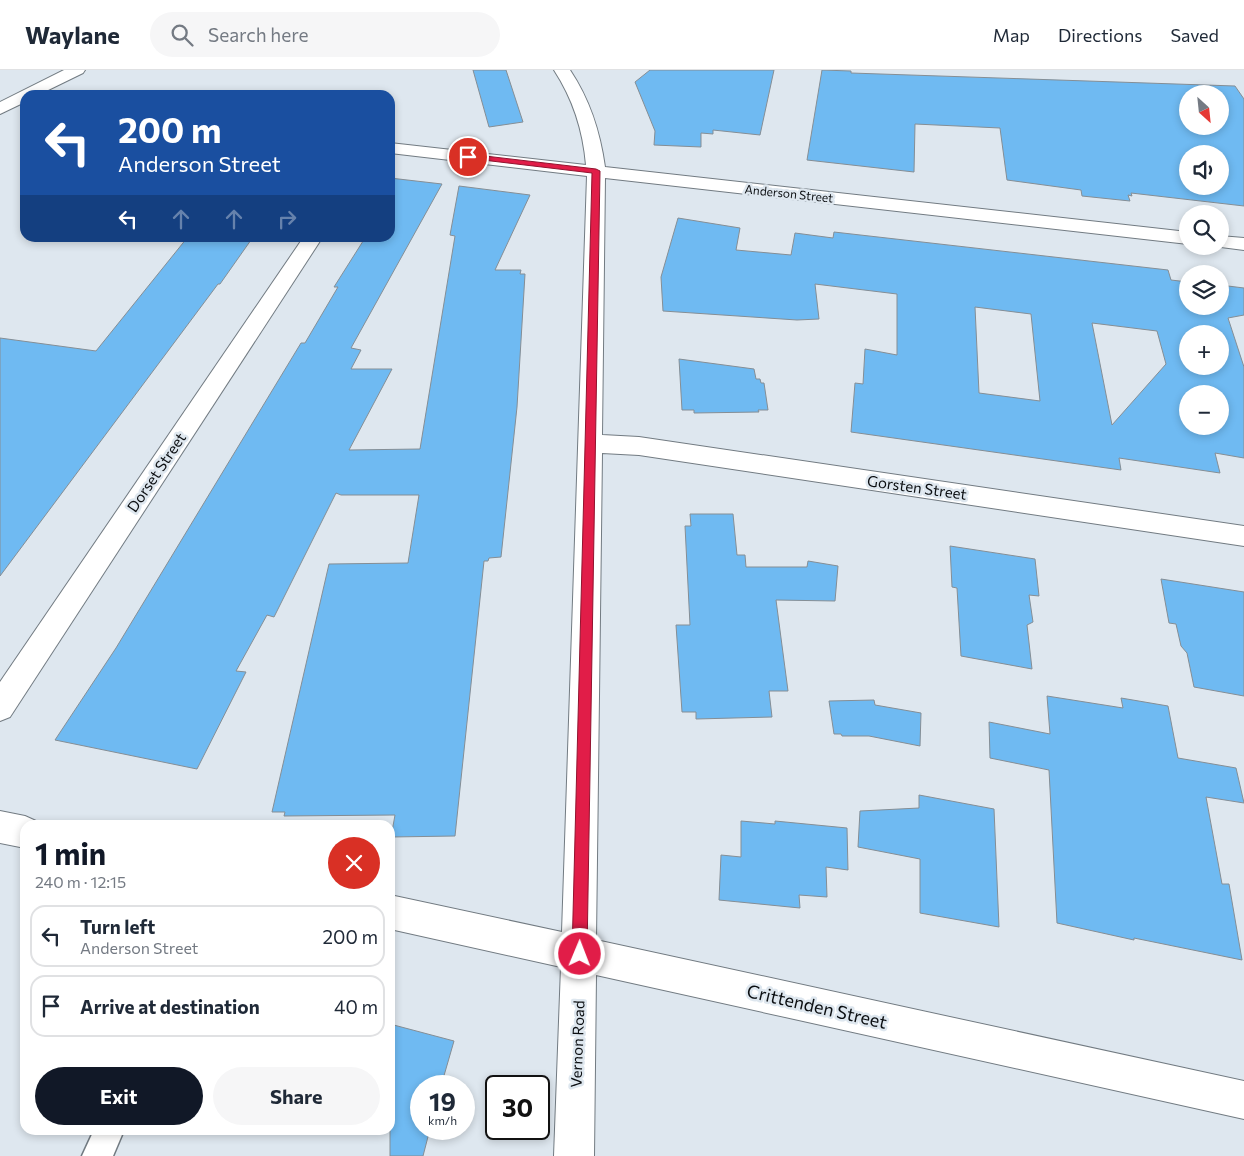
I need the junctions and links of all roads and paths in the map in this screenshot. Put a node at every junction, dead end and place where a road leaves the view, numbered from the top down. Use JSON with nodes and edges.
{"nodes":[{"id":1,"x":77,"y":70,"type":"edge"},
{"id":2,"x":562,"y":70,"type":"edge"},
{"id":3,"x":35,"y":90,"type":"edge"},
{"id":4,"x":20,"y":98,"type":"edge"},
{"id":5,"x":8,"y":106,"type":"edge"},
{"id":6,"x":395,"y":149,"type":"edge"},
{"id":7,"x":596,"y":171,"type":"junction"},
{"id":8,"x":1179,"y":237,"type":"edge"},
{"id":9,"x":309,"y":242,"type":"edge"},
{"id":10,"x":1229,"y":243,"type":"edge"},
{"id":11,"x":1244,"y":244,"type":"edge"},
{"id":12,"x":590,"y":443,"type":"junction"},
{"id":13,"x":1244,"y":536,"type":"edge"},
{"id":14,"x":0,"y":707,"type":"edge"},
{"id":15,"x":0,"y":827,"type":"edge"},
{"id":16,"x":20,"y":831,"type":"edge"},
{"id":17,"x":395,"y":913,"type":"edge"},
{"id":18,"x":580,"y":954,"type":"junction"},
{"id":19,"x":1244,"y":1100,"type":"edge"},
{"id":20,"x":107,"y":1135,"type":"edge"},
{"id":21,"x":97,"y":1156,"type":"edge"},
{"id":22,"x":574,"y":1156,"type":"edge"}],
"edges":[{"from":1,"to":3,"type":"street"},
{"from":2,"to":7,"type":"street","name":"Vernon Road"},
{"from":4,"to":5,"type":"street"},
{"from":6,"to":7,"type":"street","name":"Anderson Street"},
{"from":7,"to":8,"type":"street","name":"Anderson Street"},
{"from":7,"to":12,"type":"street","name":"Vernon Road"},
{"from":9,"to":14,"type":"street","name":"Dorset Street"},
{"from":10,"to":11,"type":"street"},
{"from":12,"to":13,"type":"street","name":"Gorsten Street"},
{"from":12,"to":18,"type":"street","name":"Vernon Road"},
{"from":15,"to":16,"type":"street"},
{"from":17,"to":18,"type":"street","name":"Crittenden Street"},
{"from":18,"to":19,"type":"street","name":"Crittenden Street"},
{"from":18,"to":22,"type":"street","name":"Vernon Road"},
{"from":20,"to":21,"type":"lane"}]}
